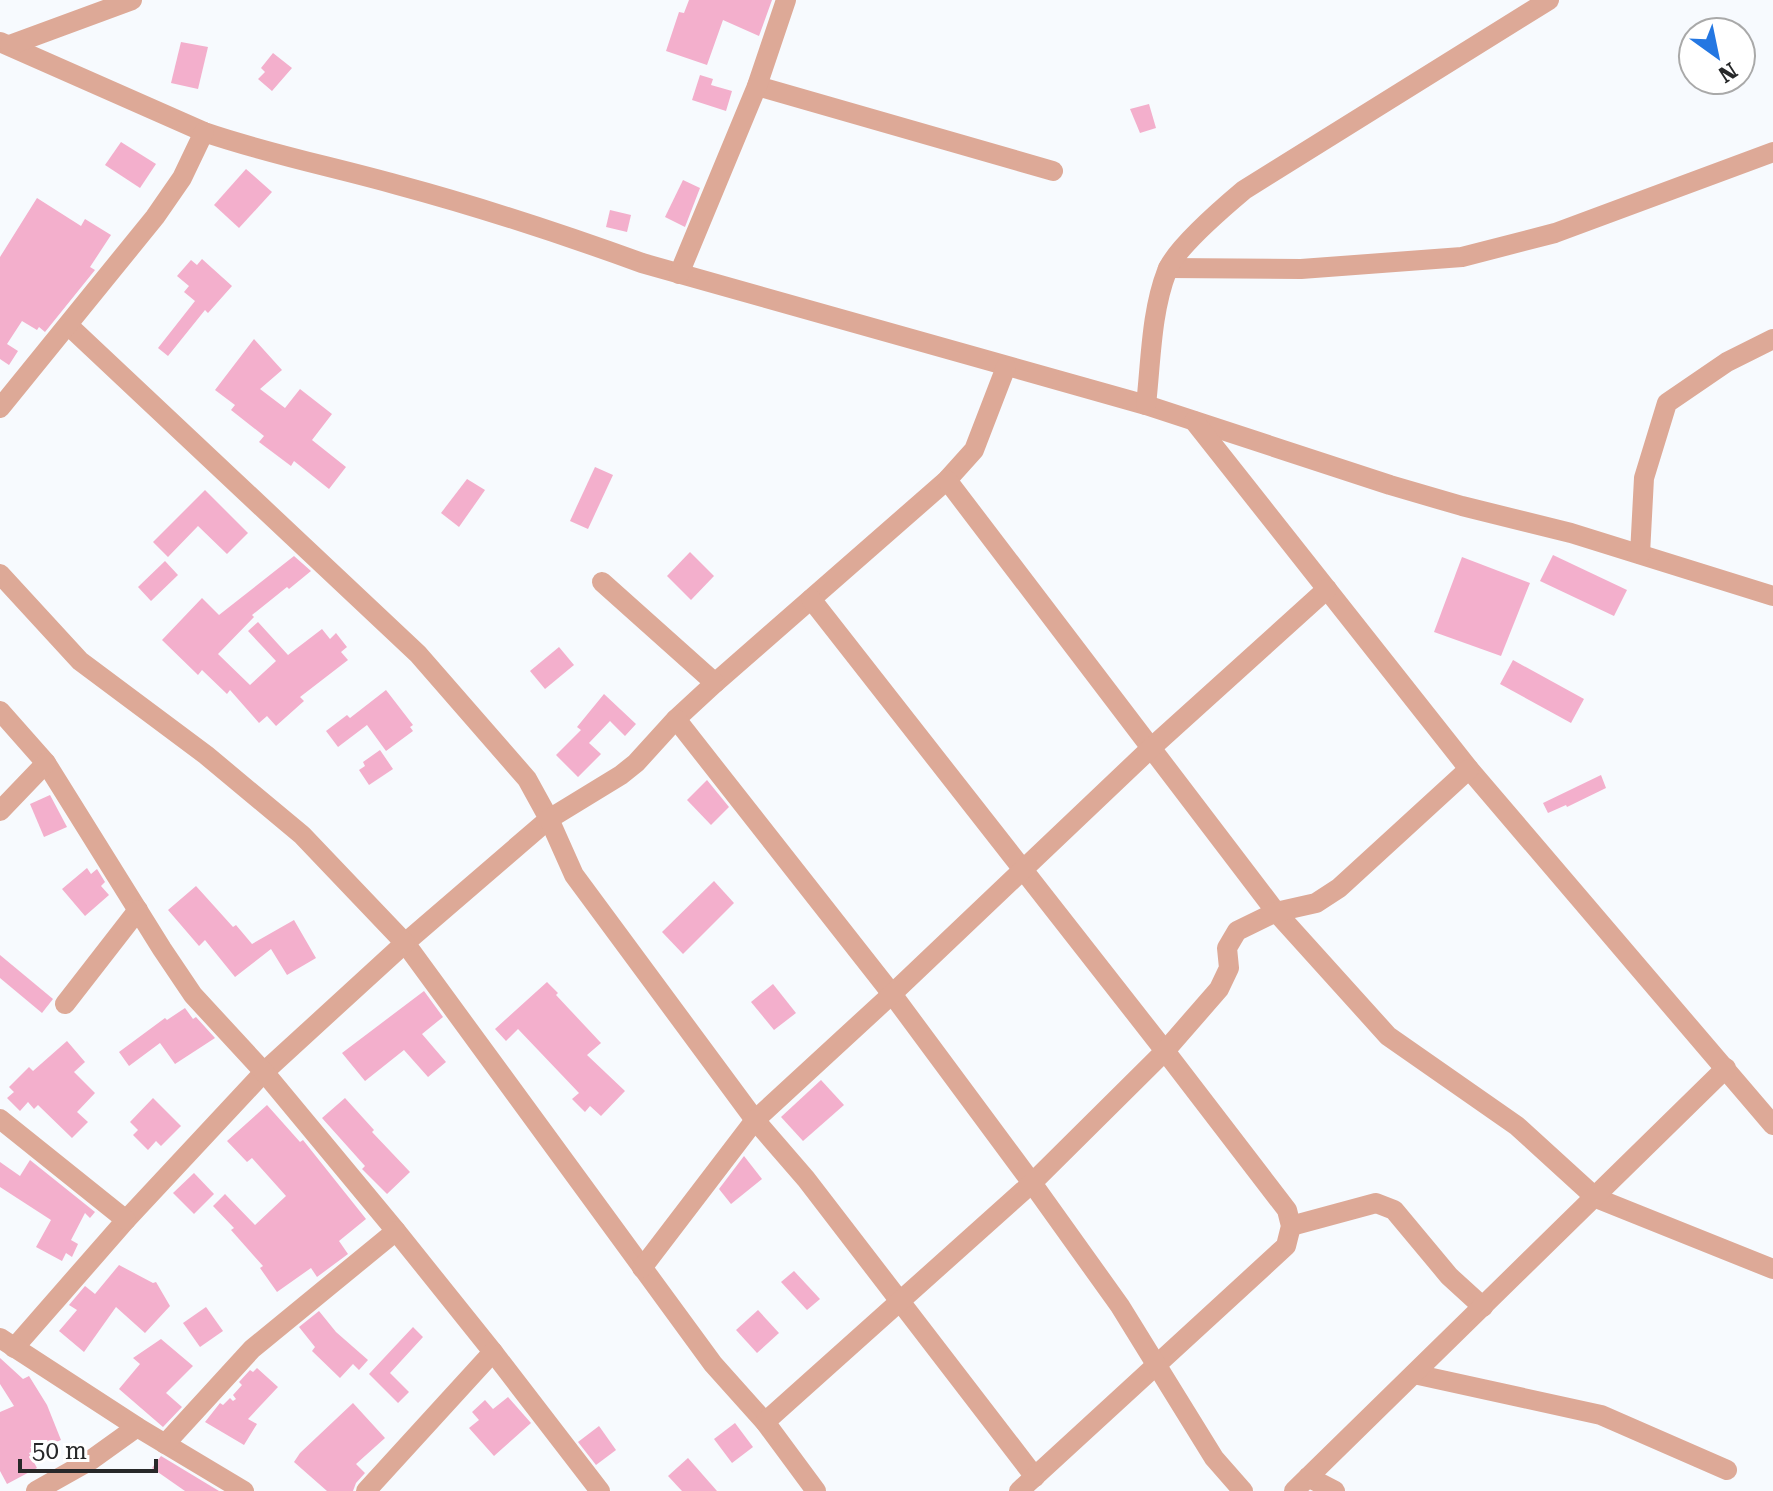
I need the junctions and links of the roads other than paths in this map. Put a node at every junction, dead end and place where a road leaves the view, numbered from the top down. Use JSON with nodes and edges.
{"nodes":[{"id":1,"x":132,"y":0,"type":"edge"},
{"id":2,"x":786,"y":0,"type":"edge"},
{"id":3,"x":1549,"y":0,"type":"edge"},
{"id":4,"x":5,"y":43,"type":"edge"},
{"id":5,"x":757,"y":86,"type":"junction"},
{"id":6,"x":204,"y":132,"type":"junction"},
{"id":7,"x":1773,"y":152,"type":"edge"},
{"id":8,"x":1053,"y":171,"type":"dead end"},
{"id":9,"x":1168,"y":268,"type":"junction"},
{"id":10,"x":679,"y":274,"type":"junction"},
{"id":11,"x":68,"y":325,"type":"junction"},
{"id":12,"x":1773,"y":339,"type":"edge"},
{"id":13,"x":1006,"y":367,"type":"junction"},
{"id":14,"x":1146,"y":405,"type":"junction"},
{"id":15,"x":0,"y":408,"type":"edge"},
{"id":16,"x":1194,"y":421,"type":"junction"},
{"id":17,"x":947,"y":480,"type":"junction"},
{"id":18,"x":1640,"y":554,"type":"junction"},
{"id":19,"x":0,"y":574,"type":"edge"},
{"id":20,"x":602,"y":582,"type":"dead end"},
{"id":21,"x":1327,"y":589,"type":"junction"},
{"id":22,"x":1773,"y":596,"type":"edge"},
{"id":23,"x":811,"y":599,"type":"junction"},
{"id":24,"x":715,"y":683,"type":"junction"},
{"id":25,"x":0,"y":711,"type":"edge"},
{"id":26,"x":676,"y":719,"type":"junction"},
{"id":27,"x":1151,"y":748,"type":"junction"},
{"id":28,"x":46,"y":763,"type":"junction"},
{"id":29,"x":1469,"y":769,"type":"junction"},
{"id":30,"x":0,"y":811,"type":"edge"},
{"id":31,"x":549,"y":819,"type":"junction"},
{"id":32,"x":1023,"y":869,"type":"junction"},
{"id":33,"x":138,"y":910,"type":"junction"},
{"id":34,"x":1276,"y":912,"type":"junction"},
{"id":35,"x":405,"y":943,"type":"junction"},
{"id":36,"x":892,"y":994,"type":"junction"},
{"id":37,"x":65,"y":1004,"type":"dead end"},
{"id":38,"x":1165,"y":1051,"type":"junction"},
{"id":39,"x":1726,"y":1068,"type":"junction"},
{"id":40,"x":264,"y":1072,"type":"junction"},
{"id":41,"x":0,"y":1119,"type":"edge"},
{"id":42,"x":755,"y":1120,"type":"junction"},
{"id":43,"x":1773,"y":1125,"type":"edge"},
{"id":44,"x":1032,"y":1183,"type":"junction"},
{"id":45,"x":1596,"y":1198,"type":"junction"},
{"id":46,"x":126,"y":1220,"type":"junction"},
{"id":47,"x":1291,"y":1226,"type":"junction"},
{"id":48,"x":396,"y":1231,"type":"junction"},
{"id":49,"x":642,"y":1268,"type":"junction"},
{"id":50,"x":1773,"y":1269,"type":"edge"},
{"id":51,"x":900,"y":1300,"type":"junction"},
{"id":52,"x":1483,"y":1307,"type":"junction"},
{"id":53,"x":7,"y":1343,"type":"edge"},
{"id":54,"x":493,"y":1352,"type":"junction"},
{"id":55,"x":1155,"y":1364,"type":"junction"},
{"id":56,"x":1414,"y":1374,"type":"junction"},
{"id":57,"x":765,"y":1422,"type":"junction"},
{"id":58,"x":137,"y":1427,"type":"junction"},
{"id":59,"x":165,"y":1444,"type":"junction"},
{"id":60,"x":1727,"y":1470,"type":"dead end"},
{"id":61,"x":1035,"y":1477,"type":"junction"},
{"id":62,"x":1301,"y":1484,"type":"edge"},
{"id":63,"x":36,"y":1491,"type":"edge"},
{"id":64,"x":244,"y":1491,"type":"edge"},
{"id":65,"x":366,"y":1491,"type":"edge"},
{"id":66,"x":600,"y":1491,"type":"edge"},
{"id":67,"x":816,"y":1491,"type":"edge"},
{"id":68,"x":1019,"y":1491,"type":"edge"},
{"id":69,"x":1243,"y":1491,"type":"edge"},
{"id":70,"x":1335,"y":1491,"type":"edge"}],
"edges":[{"from":1,"to":4,"type":"street"},
{"from":2,"to":5,"type":"street"},
{"from":3,"to":9,"type":"street"},
{"from":4,"to":6,"type":"street"},
{"from":5,"to":8,"type":"street"},
{"from":5,"to":10,"type":"street"},
{"from":6,"to":10,"type":"street"},
{"from":6,"to":11,"type":"street"},
{"from":7,"to":9,"type":"street"},
{"from":9,"to":14,"type":"street"},
{"from":10,"to":13,"type":"street"},
{"from":11,"to":15,"type":"street"},
{"from":11,"to":31,"type":"street"},
{"from":12,"to":18,"type":"street"},
{"from":13,"to":14,"type":"street"},
{"from":13,"to":17,"type":"street"},
{"from":14,"to":16,"type":"street"},
{"from":16,"to":18,"type":"street"},
{"from":16,"to":21,"type":"street"},
{"from":17,"to":23,"type":"street"},
{"from":17,"to":27,"type":"street"},
{"from":18,"to":22,"type":"street"},
{"from":19,"to":35,"type":"street"},
{"from":20,"to":24,"type":"street"},
{"from":21,"to":27,"type":"street"},
{"from":21,"to":29,"type":"street"},
{"from":23,"to":24,"type":"street"},
{"from":23,"to":32,"type":"street"},
{"from":24,"to":26,"type":"street"},
{"from":25,"to":28,"type":"street"},
{"from":26,"to":31,"type":"street"},
{"from":26,"to":36,"type":"street"},
{"from":27,"to":32,"type":"street"},
{"from":27,"to":34,"type":"street"},
{"from":28,"to":30,"type":"street"},
{"from":28,"to":33,"type":"street"},
{"from":29,"to":34,"type":"street"},
{"from":29,"to":39,"type":"street"},
{"from":31,"to":35,"type":"street"},
{"from":31,"to":42,"type":"street"},
{"from":32,"to":36,"type":"street"},
{"from":32,"to":38,"type":"street"},
{"from":33,"to":37,"type":"street"},
{"from":33,"to":40,"type":"street"},
{"from":34,"to":38,"type":"street"},
{"from":34,"to":45,"type":"street"},
{"from":35,"to":40,"type":"street"},
{"from":35,"to":49,"type":"street"},
{"from":36,"to":42,"type":"street"},
{"from":36,"to":44,"type":"street"},
{"from":38,"to":44,"type":"street"},
{"from":38,"to":47,"type":"street"},
{"from":39,"to":43,"type":"street"},
{"from":39,"to":45,"type":"street"},
{"from":40,"to":46,"type":"street"},
{"from":40,"to":48,"type":"street"},
{"from":41,"to":46,"type":"street"},
{"from":42,"to":49,"type":"street"},
{"from":42,"to":51,"type":"street"},
{"from":44,"to":51,"type":"street"},
{"from":44,"to":55,"type":"street"},
{"from":45,"to":50,"type":"street"},
{"from":45,"to":52,"type":"street"},
{"from":46,"to":53,"type":"street"},
{"from":47,"to":52,"type":"street"},
{"from":47,"to":55,"type":"street"},
{"from":48,"to":54,"type":"street"},
{"from":48,"to":59,"type":"street"},
{"from":49,"to":57,"type":"street"},
{"from":51,"to":57,"type":"street"},
{"from":51,"to":61,"type":"street"},
{"from":52,"to":56,"type":"street"},
{"from":53,"to":58,"type":"street"},
{"from":54,"to":65,"type":"street"},
{"from":54,"to":66,"type":"street"},
{"from":55,"to":61,"type":"street"},
{"from":55,"to":69,"type":"street"},
{"from":56,"to":60,"type":"street"},
{"from":56,"to":62,"type":"street"},
{"from":57,"to":67,"type":"street"},
{"from":58,"to":59,"type":"street"},
{"from":58,"to":63,"type":"street"},
{"from":59,"to":64,"type":"street"},
{"from":61,"to":68,"type":"street"},
{"from":62,"to":70,"type":"street"}]}
